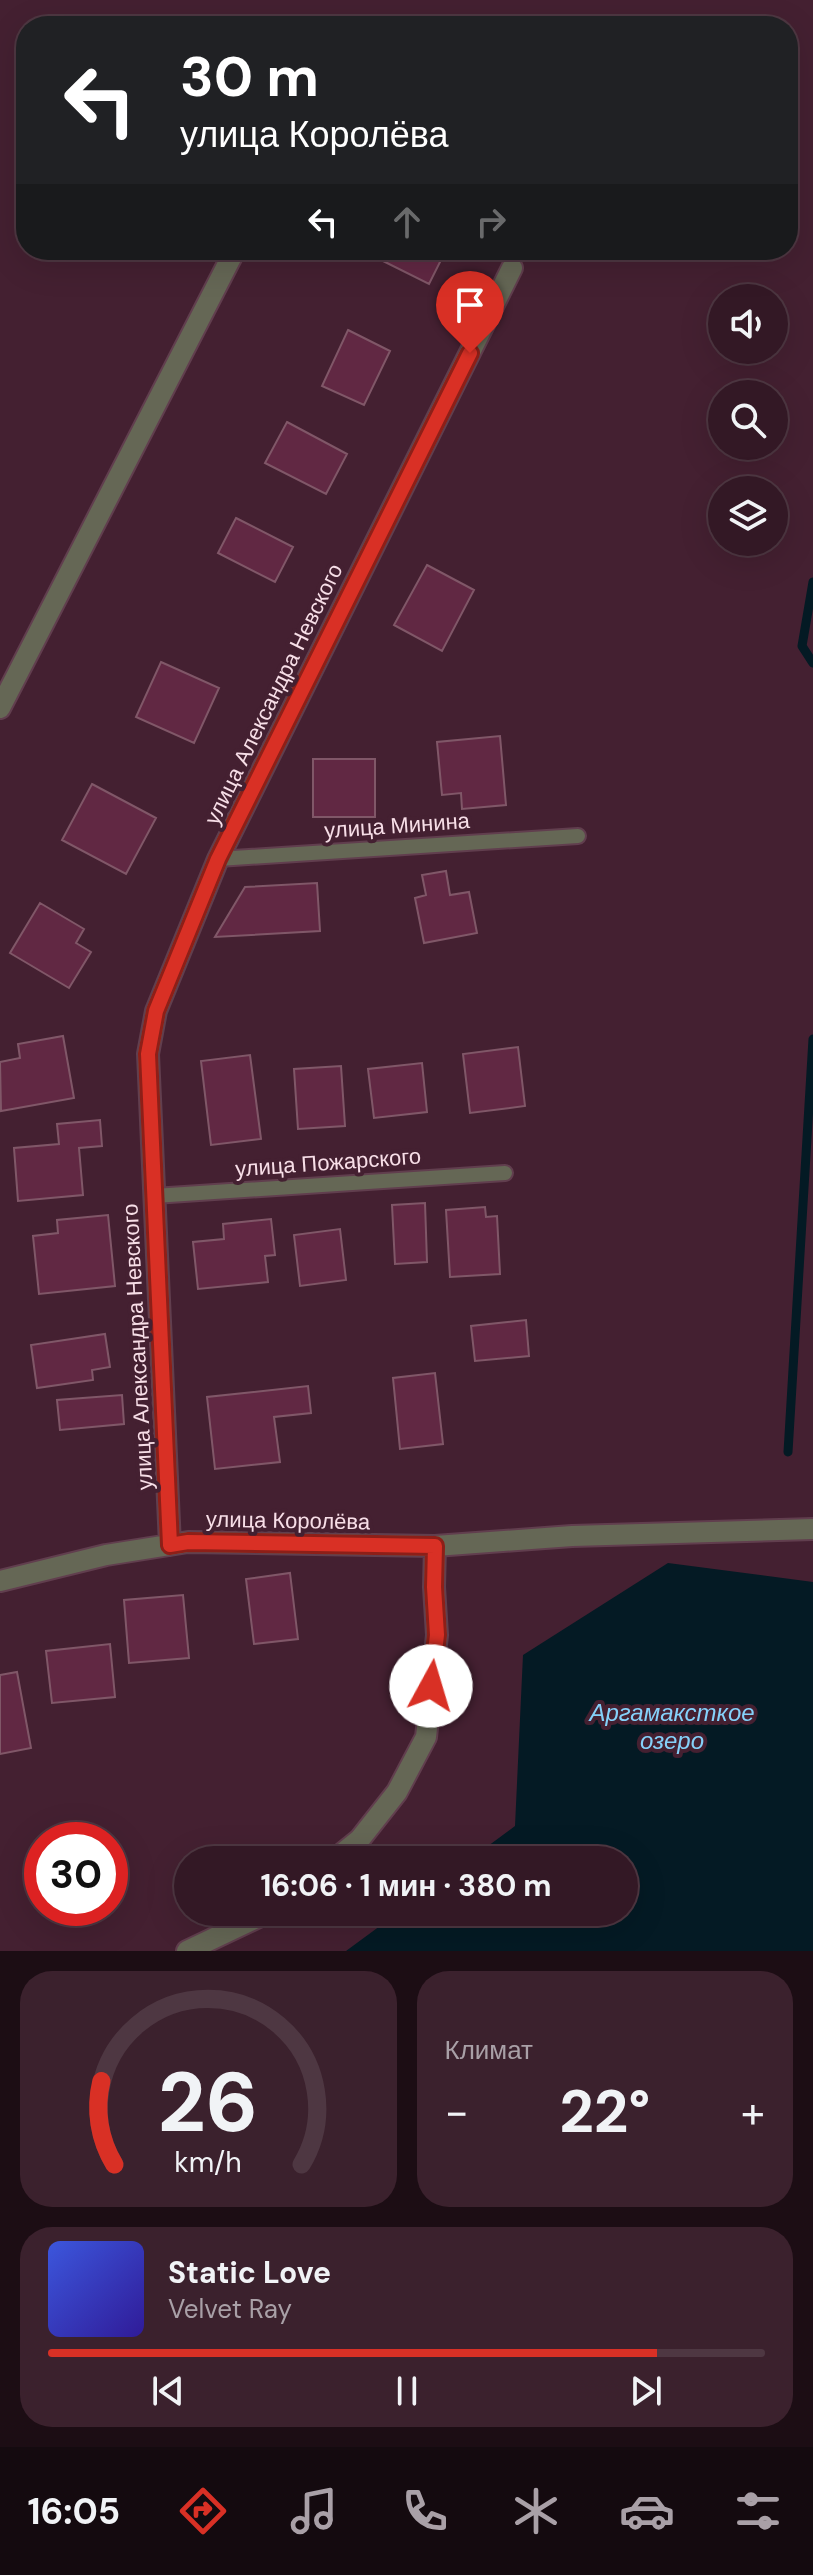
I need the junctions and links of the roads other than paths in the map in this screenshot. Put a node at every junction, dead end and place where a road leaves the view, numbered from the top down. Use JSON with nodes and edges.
{"nodes":[{"id":1,"x":230,"y":260,"type":"edge"},
{"id":2,"x":512,"y":268,"type":"dead end"},
{"id":3,"x":0,"y":708,"type":"edge"},
{"id":4,"x":578,"y":836,"type":"dead end"},
{"id":5,"x":218,"y":859,"type":"junction"},
{"id":6,"x":505,"y":1173,"type":"dead end"},
{"id":7,"x":154,"y":1196,"type":"junction"},
{"id":8,"x":813,"y":1529,"type":"edge"},
{"id":9,"x":170,"y":1545,"type":"junction"},
{"id":10,"x":435,"y":1546,"type":"junction"},
{"id":11,"x":0,"y":1581,"type":"edge"},
{"id":12,"x":351,"y":1846,"type":"edge"},
{"id":13,"x":240,"y":1926,"type":"edge"},
{"id":14,"x":187,"y":1951,"type":"edge"}],
"edges":[{"from":1,"to":3,"type":"street"},
{"from":2,"to":5,"type":"street","name":"улица Александра Невского"},
{"from":4,"to":5,"type":"lane","name":"улица Минина"},
{"from":5,"to":7,"type":"street","name":"улица Александра Невского"},
{"from":6,"to":7,"type":"lane","name":"улица Пожарского"},
{"from":7,"to":9,"type":"street","name":"улица Александра Невского"},
{"from":8,"to":10,"type":"street","name":"улица Королёва"},
{"from":9,"to":10,"type":"street","name":"улица Королёва"},
{"from":9,"to":11,"type":"street","name":"улица Королёва"},
{"from":10,"to":12,"type":"street"},
{"from":13,"to":14,"type":"street"}]}
